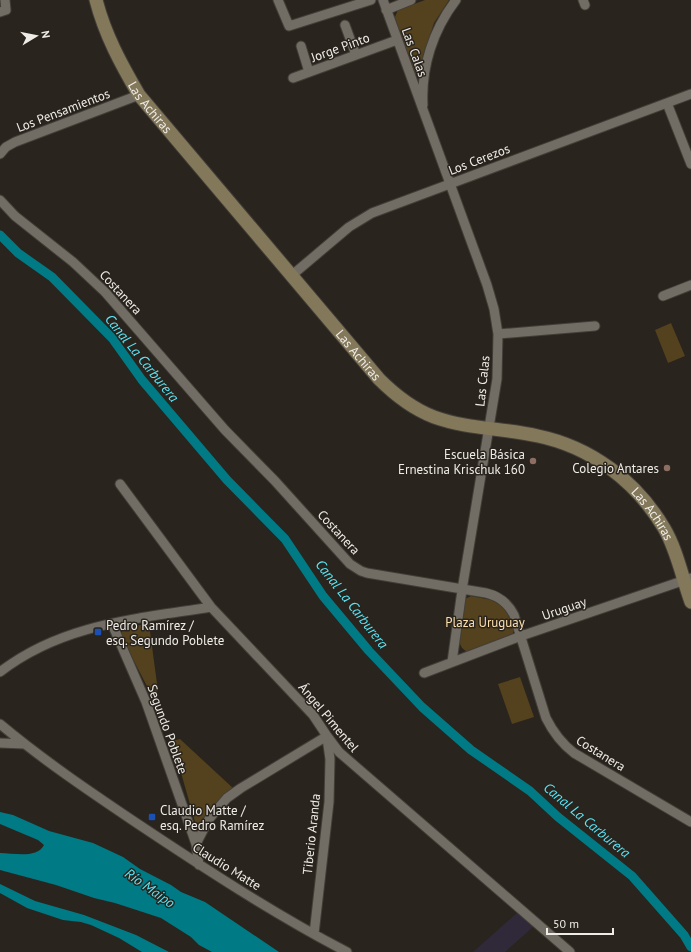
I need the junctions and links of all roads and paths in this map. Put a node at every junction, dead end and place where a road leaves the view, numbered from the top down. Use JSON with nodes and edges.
{"nodes":[{"id":1,"x":5,"y":0,"type":"edge"},
{"id":2,"x":96,"y":0,"type":"edge"},
{"id":3,"x":278,"y":0,"type":"edge"},
{"id":4,"x":371,"y":0,"type":"edge"},
{"id":5,"x":383,"y":0,"type":"edge"},
{"id":6,"x":411,"y":0,"type":"edge"},
{"id":7,"x":456,"y":0,"type":"edge"},
{"id":8,"x":386,"y":10,"type":"junction"},
{"id":9,"x":3,"y":11,"type":"edge"},
{"id":10,"x":345,"y":26,"type":"dead end"},
{"id":11,"x":397,"y":40,"type":"junction"},
{"id":12,"x":301,"y":46,"type":"dead end"},
{"id":13,"x":356,"y":55,"type":"junction"},
{"id":14,"x":309,"y":72,"type":"junction"},
{"id":15,"x":293,"y":78,"type":"dead end"},
{"id":16,"x":691,"y":94,"type":"edge"},
{"id":17,"x":139,"y":95,"type":"junction"},
{"id":18,"x":667,"y":103,"type":"junction"},
{"id":19,"x":424,"y":113,"type":"junction"},
{"id":20,"x":0,"y":154,"type":"edge"},
{"id":21,"x":691,"y":164,"type":"edge"},
{"id":22,"x":451,"y":184,"type":"junction"},
{"id":23,"x":1,"y":200,"type":"edge"},
{"id":24,"x":291,"y":276,"type":"junction"},
{"id":25,"x":691,"y":285,"type":"edge"},
{"id":26,"x":663,"y":296,"type":"dead end"},
{"id":27,"x":595,"y":326,"type":"dead end"},
{"id":28,"x":498,"y":334,"type":"junction"},
{"id":29,"x":489,"y":429,"type":"junction"},
{"id":30,"x":120,"y":484,"type":"dead end"},
{"id":31,"x":687,"y":580,"type":"edge"},
{"id":32,"x":462,"y":590,"type":"junction"},
{"id":33,"x":691,"y":602,"type":"edge"},
{"id":34,"x":211,"y":607,"type":"junction"},
{"id":35,"x":112,"y":624,"type":"junction"},
{"id":36,"x":520,"y":636,"type":"junction"},
{"id":37,"x":452,"y":662,"type":"junction"},
{"id":38,"x":0,"y":672,"type":"edge"},
{"id":39,"x":424,"y":673,"type":"dead end"},
{"id":40,"x":0,"y":724,"type":"edge"},
{"id":41,"x":327,"y":736,"type":"junction"},
{"id":42,"x":0,"y":742,"type":"edge"},
{"id":43,"x":24,"y":744,"type":"junction"},
{"id":44,"x":691,"y":822,"type":"edge"},
{"id":45,"x":196,"y":844,"type":"junction"},
{"id":46,"x":199,"y":864,"type":"junction"},
{"id":47,"x":314,"y":934,"type":"junction"},
{"id":48,"x":347,"y":952,"type":"edge"},
{"id":49,"x":570,"y":952,"type":"edge"}],
"edges":[{"from":1,"to":9,"type":"street"},
{"from":2,"to":17,"type":"street","name":"Las Achiras"},
{"from":3,"to":4,"type":"street"},
{"from":5,"to":8,"type":"street","name":"Las Calas"},
{"from":6,"to":8,"type":"street"},
{"from":7,"to":19,"type":"street","name":"Las Calas"},
{"from":8,"to":11,"type":"street","name":"Las Calas"},
{"from":10,"to":13,"type":"street"},
{"from":11,"to":13,"type":"street","name":"Jorge Pinto"},
{"from":11,"to":19,"type":"street","name":"Las Calas"},
{"from":12,"to":14,"type":"street"},
{"from":13,"to":14,"type":"street","name":"Jorge Pinto"},
{"from":14,"to":15,"type":"street","name":"Jorge Pinto"},
{"from":16,"to":18,"type":"street","name":"Los Cerezos"},
{"from":17,"to":20,"type":"street","name":"Los Pensamientos"},
{"from":17,"to":24,"type":"street","name":"Las Achiras"},
{"from":18,"to":21,"type":"street"},
{"from":18,"to":22,"type":"street","name":"Los Cerezos"},
{"from":19,"to":22,"type":"street","name":"Las Calas"},
{"from":22,"to":24,"type":"street","name":"Los Cerezos"},
{"from":22,"to":28,"type":"street","name":"Las Calas"},
{"from":23,"to":32,"type":"street","name":"Costanera"},
{"from":24,"to":29,"type":"street","name":"Las Achiras"},
{"from":25,"to":26,"type":"street"},
{"from":27,"to":28,"type":"street"},
{"from":28,"to":29,"type":"street","name":"Las Calas"},
{"from":29,"to":31,"type":"street","name":"Las Achiras"},
{"from":29,"to":32,"type":"street","name":"Las Calas"},
{"from":30,"to":34,"type":"street","name":"Ángel Pimentel"},
{"from":31,"to":33,"type":"street","name":"Las Achiras"},
{"from":31,"to":36,"type":"street","name":"Uruguay"},
{"from":32,"to":36,"type":"street","name":"Costanera"},
{"from":32,"to":37,"type":"street","name":"Las Calas"},
{"from":34,"to":35,"type":"street"},
{"from":34,"to":41,"type":"street","name":"Ángel Pimentel"},
{"from":35,"to":38,"type":"street"},
{"from":35,"to":45,"type":"street","name":"Segundo Poblete"},
{"from":36,"to":37,"type":"street","name":"Uruguay"},
{"from":36,"to":44,"type":"street","name":"Costanera"},
{"from":37,"to":39,"type":"street","name":"Uruguay"},
{"from":40,"to":43,"type":"street","name":"Claudio Matte"},
{"from":41,"to":45,"type":"street"},
{"from":41,"to":47,"type":"street","name":"Tiberio Aranda"},
{"from":41,"to":49,"type":"street","name":"Ángel Pimentel"},
{"from":42,"to":43,"type":"street"},
{"from":43,"to":46,"type":"street","name":"Claudio Matte"},
{"from":45,"to":46,"type":"street","name":"Segundo Poblete"},
{"from":46,"to":47,"type":"street","name":"Claudio Matte"},
{"from":47,"to":48,"type":"street","name":"Claudio Matte"}]}
